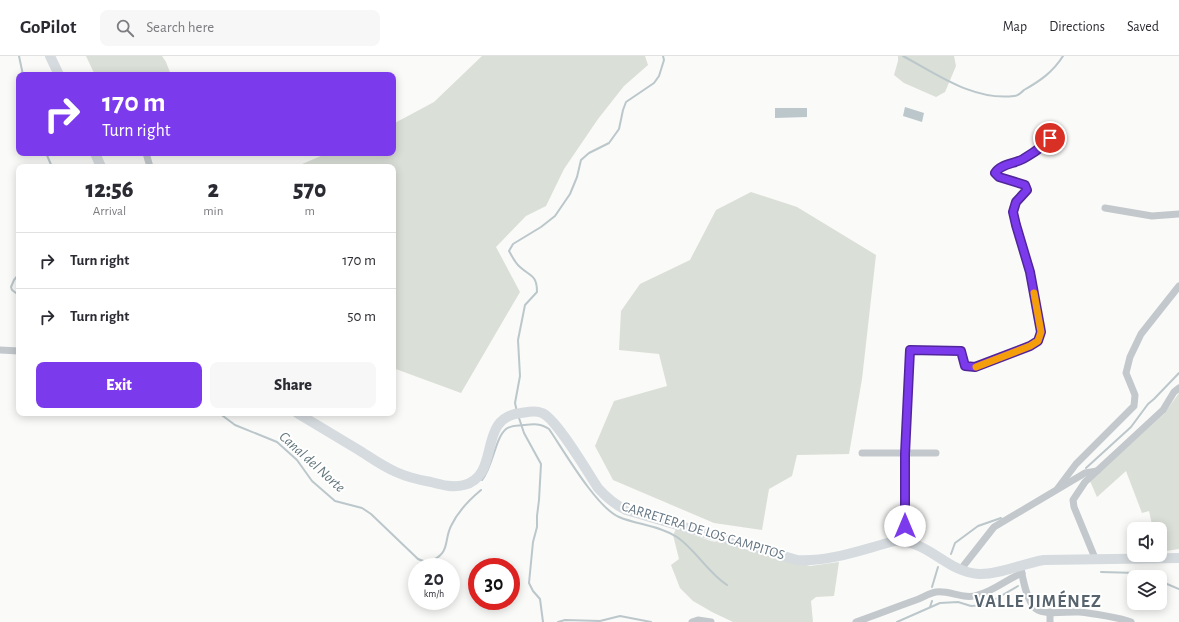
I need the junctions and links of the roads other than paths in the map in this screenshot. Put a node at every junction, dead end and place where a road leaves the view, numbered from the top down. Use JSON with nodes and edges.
{"nodes":[{"id":1,"x":50,"y":56,"type":"edge"},
{"id":2,"x":58,"y":72,"type":"edge"},
{"id":3,"x":1056,"y":132,"type":"dead end"},
{"id":4,"x":1105,"y":208,"type":"dead end"},
{"id":5,"x":1179,"y":214,"type":"edge"},
{"id":6,"x":1179,"y":286,"type":"edge"},
{"id":7,"x":0,"y":350,"type":"edge"},
{"id":8,"x":16,"y":351,"type":"edge"},
{"id":9,"x":1179,"y":388,"type":"edge"},
{"id":10,"x":302,"y":416,"type":"edge"},
{"id":11,"x":862,"y":453,"type":"dead end"},
{"id":12,"x":936,"y":453,"type":"dead end"},
{"id":13,"x":905,"y":454,"type":"junction"},
{"id":14,"x":1097,"y":471,"type":"junction"},
{"id":15,"x":1058,"y":488,"type":"junction"},
{"id":16,"x":905,"y":540,"type":"junction"},
{"id":17,"x":1095,"y":558,"type":"junction"},
{"id":18,"x":1179,"y":558,"type":"edge"},
{"id":19,"x":961,"y":569,"type":"junction"},
{"id":20,"x":1021,"y":569,"type":"junction"},
{"id":21,"x":1050,"y":612,"type":"junction"},
{"id":22,"x":1104,"y":619,"type":"edge"},
{"id":23,"x":692,"y":622,"type":"edge"},
{"id":24,"x":711,"y":622,"type":"edge"},
{"id":25,"x":856,"y":622,"type":"edge"},
{"id":26,"x":1050,"y":622,"type":"edge"},
{"id":27,"x":1131,"y":622,"type":"edge"}],
"edges":[{"from":1,"to":2,"type":"main road"},
{"from":3,"to":13,"type":"street"},
{"from":4,"to":5,"type":"street"},
{"from":6,"to":15,"type":"street"},
{"from":7,"to":8,"type":"street"},
{"from":9,"to":14,"type":"street"},
{"from":10,"to":16,"type":"main road","name":"CARRETERA DE LOS CAMPITOS"},
{"from":11,"to":13,"type":"street"},
{"from":12,"to":13,"type":"street"},
{"from":13,"to":16,"type":"street"},
{"from":14,"to":15,"type":"street"},
{"from":14,"to":17,"type":"street"},
{"from":15,"to":19,"type":"street"},
{"from":16,"to":19,"type":"main road"},
{"from":17,"to":18,"type":"main road"},
{"from":17,"to":20,"type":"main road"},
{"from":19,"to":20,"type":"main road"},
{"from":20,"to":21,"type":"street"},
{"from":20,"to":25,"type":"street"},
{"from":21,"to":22,"type":"street"},
{"from":21,"to":26,"type":"street"},
{"from":22,"to":27,"type":"street"},
{"from":23,"to":24,"type":"street"}]}
